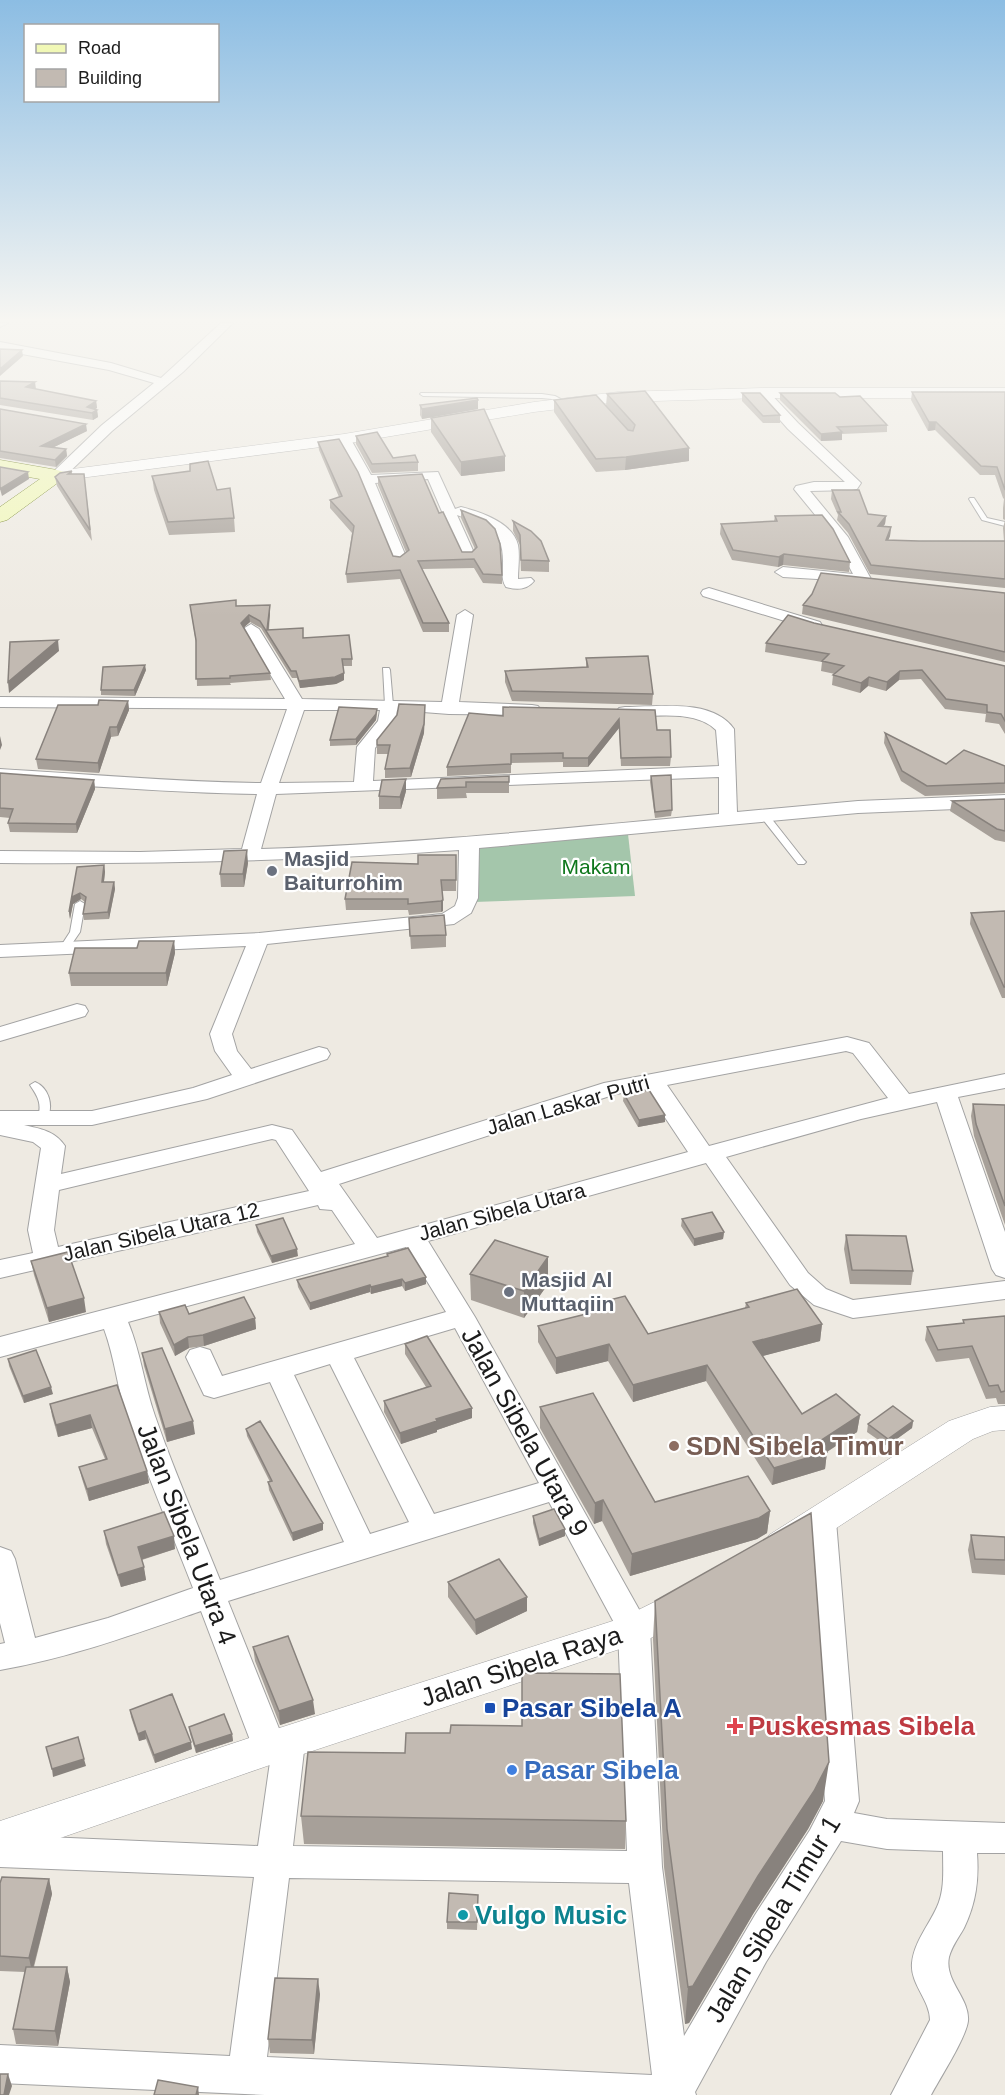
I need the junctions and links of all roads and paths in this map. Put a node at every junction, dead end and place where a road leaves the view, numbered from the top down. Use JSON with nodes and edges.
{"nodes":[{"id":1,"x":110,"y":421,"type":"edge"},
{"id":2,"x":440,"y":421,"type":"edge"},
{"id":3,"x":788,"y":421,"type":"edge"},
{"id":4,"x":344,"y":439,"type":"junction"},
{"id":5,"x":0,"y":466,"type":"edge"},
{"id":6,"x":57,"y":476,"type":"junction"},
{"id":7,"x":367,"y":479,"type":"junction"},
{"id":8,"x":972,"y":499,"type":"dead end"},
{"id":9,"x":446,"y":505,"type":"junction"},
{"id":10,"x":3,"y":512,"type":"edge"},
{"id":11,"x":1005,"y":524,"type":"edge"},
{"id":12,"x":467,"y":555,"type":"edge"},
{"id":13,"x":399,"y":559,"type":"edge"},
{"id":14,"x":783,"y":572,"type":"dead end"},
{"id":15,"x":526,"y":581,"type":"dead end"},
{"id":16,"x":710,"y":593,"type":"dead end"},
{"id":17,"x":465,"y":615,"type":"dead end"},
{"id":18,"x":251,"y":629,"type":"dead end"},
{"id":19,"x":830,"y":630,"type":"edge"},
{"id":20,"x":386,"y":670,"type":"dead end"},
{"id":21,"x":0,"y":702,"type":"edge"},
{"id":22,"x":297,"y":705,"type":"junction"},
{"id":23,"x":389,"y":705,"type":"junction"},
{"id":24,"x":449,"y":709,"type":"junction"},
{"id":25,"x":554,"y":711,"type":"edge"},
{"id":26,"x":613,"y":712,"type":"edge"},
{"id":27,"x":728,"y":771,"type":"junction"},
{"id":28,"x":0,"y":776,"type":"edge"},
{"id":29,"x":363,"y":787,"type":"junction"},
{"id":30,"x":268,"y":789,"type":"junction"},
{"id":31,"x":1005,"y":801,"type":"edge"},
{"id":32,"x":764,"y":815,"type":"junction"},
{"id":33,"x":728,"y":819,"type":"junction"},
{"id":34,"x":470,"y":843,"type":"junction"},
{"id":35,"x":250,"y":855,"type":"junction"},
{"id":36,"x":0,"y":857,"type":"edge"},
{"id":37,"x":801,"y":862,"type":"dead end"},
{"id":38,"x":80,"y":904,"type":"dead end"},
{"id":39,"x":259,"y":939,"type":"junction"},
{"id":40,"x":64,"y":949,"type":"junction"},
{"id":41,"x":0,"y":951,"type":"edge"},
{"id":42,"x":77,"y":1011,"type":"dead end"},
{"id":43,"x":0,"y":1034,"type":"edge"},
{"id":44,"x":320,"y":1054,"type":"dead end"},
{"id":45,"x":246,"y":1079,"type":"junction"},
{"id":46,"x":653,"y":1080,"type":"junction"},
{"id":47,"x":1005,"y":1081,"type":"edge"},
{"id":48,"x":35,"y":1084,"type":"dead end"},
{"id":49,"x":945,"y":1092,"type":"junction"},
{"id":50,"x":904,"y":1102,"type":"junction"},
{"id":51,"x":0,"y":1118,"type":"edge"},
{"id":52,"x":43,"y":1118,"type":"junction"},
{"id":53,"x":0,"y":1128,"type":"edge"},
{"id":54,"x":708,"y":1155,"type":"junction"},
{"id":55,"x":48,"y":1185,"type":"junction"},
{"id":56,"x":323,"y":1196,"type":"junction"},
{"id":57,"x":413,"y":1237,"type":"junction"},
{"id":58,"x":367,"y":1249,"type":"junction"},
{"id":59,"x":47,"y":1257,"type":"junction"},
{"id":60,"x":0,"y":1269,"type":"edge"},
{"id":61,"x":1005,"y":1269,"type":"edge"},
{"id":62,"x":1005,"y":1290,"type":"edge"},
{"id":63,"x":113,"y":1317,"type":"junction"},
{"id":64,"x":462,"y":1317,"type":"junction"},
{"id":65,"x":0,"y":1347,"type":"edge"},
{"id":66,"x":339,"y":1353,"type":"junction"},
{"id":67,"x":200,"y":1357,"type":"dead end"},
{"id":68,"x":278,"y":1369,"type":"junction"},
{"id":69,"x":1005,"y":1418,"type":"edge"},
{"id":70,"x":557,"y":1488,"type":"junction"},
{"id":71,"x":821,"y":1521,"type":"junction"},
{"id":72,"x":427,"y":1529,"type":"junction"},
{"id":73,"x":362,"y":1548,"type":"junction"},
{"id":74,"x":0,"y":1559,"type":"edge"},
{"id":75,"x":752,"y":1563,"type":"edge"},
{"id":76,"x":713,"y":1586,"type":"edge"},
{"id":77,"x":211,"y":1595,"type":"junction"},
{"id":78,"x":634,"y":1629,"type":"junction"},
{"id":79,"x":12,"y":1655,"type":"edge"},
{"id":80,"x":279,"y":1745,"type":"junction"},
{"id":81,"x":833,"y":1824,"type":"junction"},
{"id":82,"x":959,"y":1836,"type":"junction"},
{"id":83,"x":1005,"y":1838,"type":"edge"},
{"id":84,"x":0,"y":1840,"type":"edge"},
{"id":85,"x":0,"y":1851,"type":"edge"},
{"id":86,"x":274,"y":1862,"type":"junction"},
{"id":87,"x":645,"y":1867,"type":"junction"},
{"id":88,"x":0,"y":2064,"type":"edge"},
{"id":89,"x":246,"y":2074,"type":"junction"},
{"id":90,"x":674,"y":2095,"type":"edge"},
{"id":91,"x":910,"y":2095,"type":"edge"}],
"edges":[{"from":1,"to":6,"type":"street"},
{"from":2,"to":4,"type":"street"},
{"from":3,"to":14,"type":"street"},
{"from":4,"to":6,"type":"street"},
{"from":4,"to":7,"type":"street"},
{"from":5,"to":6,"type":"main road"},
{"from":6,"to":10,"type":"main road"},
{"from":7,"to":9,"type":"street"},
{"from":7,"to":13,"type":"street"},
{"from":8,"to":11,"type":"lane"},
{"from":9,"to":12,"type":"street"},
{"from":9,"to":15,"type":"street"},
{"from":16,"to":19,"type":"street"},
{"from":17,"to":24,"type":"street"},
{"from":18,"to":22,"type":"street"},
{"from":20,"to":23,"type":"lane"},
{"from":21,"to":22,"type":"street"},
{"from":22,"to":23,"type":"street"},
{"from":22,"to":30,"type":"street"},
{"from":23,"to":24,"type":"street"},
{"from":23,"to":29,"type":"street"},
{"from":24,"to":25,"type":"street"},
{"from":26,"to":27,"type":"street"},
{"from":27,"to":29,"type":"street"},
{"from":27,"to":33,"type":"street"},
{"from":28,"to":30,"type":"street"},
{"from":29,"to":30,"type":"street"},
{"from":30,"to":35,"type":"street"},
{"from":31,"to":32,"type":"street"},
{"from":32,"to":33,"type":"street"},
{"from":32,"to":37,"type":"lane"},
{"from":33,"to":34,"type":"street"},
{"from":34,"to":35,"type":"street"},
{"from":34,"to":39,"type":"street"},
{"from":35,"to":36,"type":"street"},
{"from":38,"to":40,"type":"lane"},
{"from":39,"to":40,"type":"street"},
{"from":39,"to":45,"type":"street"},
{"from":40,"to":41,"type":"street"},
{"from":42,"to":43,"type":"street"},
{"from":44,"to":45,"type":"street"},
{"from":45,"to":52,"type":"street"},
{"from":46,"to":50,"type":"street","name":"Jalan Laskar Putri"},
{"from":46,"to":54,"type":"street"},
{"from":46,"to":58,"type":"street","name":"Jalan Laskar Putri"},
{"from":47,"to":49,"type":"street","name":"Jalan Sibela Utara"},
{"from":48,"to":52,"type":"lane"},
{"from":49,"to":50,"type":"street","name":"Jalan Sibela Utara"},
{"from":49,"to":61,"type":"street"},
{"from":50,"to":54,"type":"street","name":"Jalan Sibela Utara"},
{"from":51,"to":52,"type":"street"},
{"from":53,"to":55,"type":"street"},
{"from":54,"to":57,"type":"street","name":"Jalan Sibela Utara"},
{"from":54,"to":62,"type":"street"},
{"from":55,"to":56,"type":"street"},
{"from":55,"to":59,"type":"street"},
{"from":56,"to":58,"type":"street"},
{"from":56,"to":59,"type":"street","name":"Jalan Sibela Utara 12"},
{"from":57,"to":58,"type":"street","name":"Jalan Sibela Utara"},
{"from":57,"to":64,"type":"street","name":"Jalan Sibela Utara 9"},
{"from":58,"to":63,"type":"street","name":"Jalan Sibela Utara"},
{"from":59,"to":60,"type":"street","name":"Jalan Sibela Utara 12"},
{"from":63,"to":65,"type":"street","name":"Jalan Sibela Utara"},
{"from":63,"to":77,"type":"street","name":"Jalan Sibela Utara 4"},
{"from":64,"to":66,"type":"street"},
{"from":64,"to":70,"type":"street","name":"Jalan Sibela Utara 9"},
{"from":66,"to":68,"type":"street"},
{"from":66,"to":72,"type":"street"},
{"from":67,"to":68,"type":"street"},
{"from":68,"to":73,"type":"street"},
{"from":69,"to":71,"type":"street"},
{"from":70,"to":72,"type":"street"},
{"from":70,"to":78,"type":"street","name":"Jalan Sibela Utara 9"},
{"from":71,"to":75,"type":"street"},
{"from":71,"to":81,"type":"street","name":"Jalan Sibela Timur 1"},
{"from":72,"to":73,"type":"street"},
{"from":73,"to":77,"type":"street"},
{"from":74,"to":79,"type":"street"},
{"from":76,"to":78,"type":"street","name":"Jalan Sibela Raya"},
{"from":77,"to":79,"type":"street"},
{"from":77,"to":80,"type":"street","name":"Jalan Sibela Utara 4"},
{"from":78,"to":80,"type":"street","name":"Jalan Sibela Raya"},
{"from":78,"to":87,"type":"street"},
{"from":80,"to":84,"type":"street","name":"Jalan Sibela Raya"},
{"from":80,"to":86,"type":"street"},
{"from":81,"to":82,"type":"street"},
{"from":81,"to":90,"type":"street","name":"Jalan Sibela Timur 1"},
{"from":82,"to":83,"type":"street"},
{"from":82,"to":91,"type":"street"},
{"from":85,"to":86,"type":"street"},
{"from":86,"to":87,"type":"street"},
{"from":86,"to":89,"type":"street"},
{"from":87,"to":90,"type":"street"},
{"from":88,"to":89,"type":"street"},
{"from":89,"to":90,"type":"street"}]}
